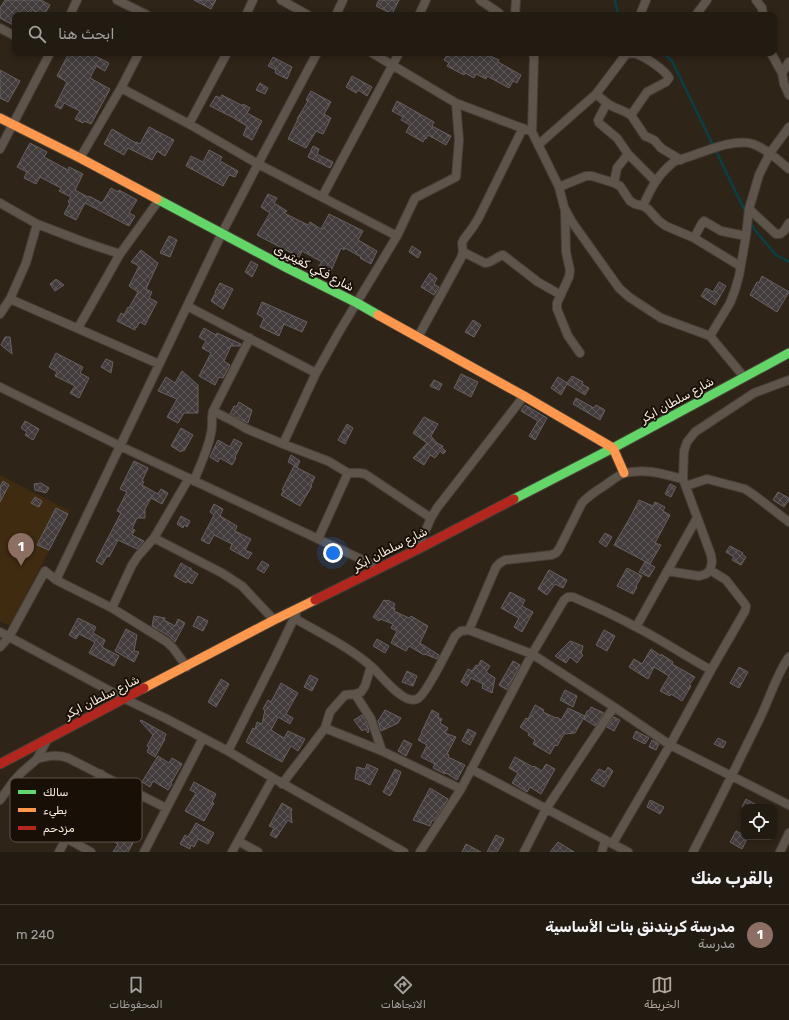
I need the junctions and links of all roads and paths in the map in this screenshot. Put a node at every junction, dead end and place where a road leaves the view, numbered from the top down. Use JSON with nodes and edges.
{"nodes":[{"id":1,"x":77,"y":0,"type":"edge"},
{"id":2,"x":117,"y":0,"type":"edge"},
{"id":3,"x":253,"y":0,"type":"edge"},
{"id":4,"x":281,"y":0,"type":"edge"},
{"id":5,"x":343,"y":0,"type":"edge"},
{"id":6,"x":426,"y":0,"type":"edge"},
{"id":7,"x":480,"y":0,"type":"edge"},
{"id":8,"x":516,"y":0,"type":"edge"},
{"id":9,"x":646,"y":0,"type":"edge"},
{"id":10,"x":707,"y":0,"type":"edge"},
{"id":11,"x":756,"y":0,"type":"edge"},
{"id":12,"x":71,"y":12,"type":"edge"},
{"id":13,"x":141,"y":12,"type":"edge"},
{"id":14,"x":247,"y":12,"type":"edge"},
{"id":15,"x":303,"y":12,"type":"edge"},
{"id":16,"x":337,"y":12,"type":"edge"},
{"id":17,"x":420,"y":12,"type":"edge"},
{"id":18,"x":496,"y":12,"type":"edge"},
{"id":19,"x":515,"y":12,"type":"edge"},
{"id":20,"x":641,"y":12,"type":"edge"},
{"id":21,"x":698,"y":12,"type":"edge"},
{"id":22,"x":763,"y":12,"type":"edge"},
{"id":23,"x":0,"y":28,"type":"edge"},
{"id":24,"x":12,"y":34,"type":"edge"},
{"id":25,"x":47,"y":56,"type":"edge"},
{"id":26,"x":137,"y":56,"type":"edge"},
{"id":27,"x":225,"y":56,"type":"edge"},
{"id":28,"x":315,"y":56,"type":"edge"},
{"id":29,"x":377,"y":56,"type":"edge"},
{"id":30,"x":398,"y":56,"type":"edge"},
{"id":31,"x":534,"y":56,"type":"edge"},
{"id":32,"x":625,"y":56,"type":"edge"},
{"id":33,"x":640,"y":56,"type":"edge"},
{"id":34,"x":773,"y":56,"type":"edge"},
{"id":35,"x":789,"y":62,"type":"edge"},
{"id":36,"x":393,"y":66,"type":"junction"},
{"id":37,"x":782,"y":73,"type":"junction"},
{"id":38,"x":121,"y":88,"type":"junction"},
{"id":39,"x":596,"y":94,"type":"junction"},
{"id":40,"x":789,"y":95,"type":"edge"},
{"id":41,"x":456,"y":103,"type":"junction"},
{"id":42,"x":607,"y":103,"type":"junction"},
{"id":43,"x":631,"y":115,"type":"junction"},
{"id":44,"x":0,"y":118,"type":"edge"},
{"id":45,"x":13,"y":124,"type":"junction"},
{"id":46,"x":189,"y":124,"type":"junction"},
{"id":47,"x":789,"y":127,"type":"edge"},
{"id":48,"x":523,"y":128,"type":"junction"},
{"id":49,"x":532,"y":132,"type":"junction"},
{"id":50,"x":538,"y":145,"type":"junction"},
{"id":51,"x":0,"y":149,"type":"edge"},
{"id":52,"x":770,"y":153,"type":"junction"},
{"id":53,"x":628,"y":154,"type":"junction"},
{"id":54,"x":80,"y":158,"type":"junction"},
{"id":55,"x":681,"y":160,"type":"junction"},
{"id":56,"x":258,"y":164,"type":"junction"},
{"id":57,"x":789,"y":169,"type":"edge"},
{"id":58,"x":655,"y":181,"type":"junction"},
{"id":59,"x":614,"y":183,"type":"junction"},
{"id":60,"x":559,"y":188,"type":"junction"},
{"id":61,"x":322,"y":197,"type":"junction"},
{"id":62,"x":159,"y":200,"type":"junction"},
{"id":63,"x":0,"y":203,"type":"edge"},
{"id":64,"x":644,"y":206,"type":"junction"},
{"id":65,"x":564,"y":207,"type":"junction"},
{"id":66,"x":749,"y":209,"type":"junction"},
{"id":67,"x":789,"y":223,"type":"edge"},
{"id":68,"x":37,"y":224,"type":"junction"},
{"id":69,"x":222,"y":233,"type":"junction"},
{"id":70,"x":397,"y":236,"type":"junction"},
{"id":71,"x":746,"y":236,"type":"junction"},
{"id":72,"x":694,"y":238,"type":"junction"},
{"id":73,"x":462,"y":252,"type":"junction"},
{"id":74,"x":120,"y":254,"type":"junction"},
{"id":75,"x":740,"y":266,"type":"junction"},
{"id":76,"x":561,"y":295,"type":"junction"},
{"id":77,"x":10,"y":299,"type":"junction"},
{"id":78,"x":357,"y":303,"type":"junction"},
{"id":79,"x":187,"y":306,"type":"junction"},
{"id":80,"x":0,"y":314,"type":"edge"},
{"id":81,"x":78,"y":328,"type":"junction"},
{"id":82,"x":710,"y":336,"type":"junction"},
{"id":83,"x":418,"y":337,"type":"junction"},
{"id":84,"x":250,"y":338,"type":"junction"},
{"id":85,"x":580,"y":353,"type":"dead end"},
{"id":86,"x":789,"y":353,"type":"edge"},
{"id":87,"x":159,"y":364,"type":"junction"},
{"id":88,"x":316,"y":373,"type":"junction"},
{"id":89,"x":744,"y":377,"type":"junction"},
{"id":90,"x":789,"y":380,"type":"edge"},
{"id":91,"x":0,"y":387,"type":"edge"},
{"id":92,"x":524,"y":396,"type":"junction"},
{"id":93,"x":213,"y":411,"type":"junction"},
{"id":94,"x":283,"y":444,"type":"junction"},
{"id":95,"x":120,"y":446,"type":"junction"},
{"id":96,"x":613,"y":448,"type":"junction"},
{"id":97,"x":348,"y":473,"type":"junction"},
{"id":98,"x":624,"y":473,"type":"junction"},
{"id":99,"x":191,"y":480,"type":"junction"},
{"id":100,"x":685,"y":483,"type":"junction"},
{"id":101,"x":431,"y":518,"type":"junction"},
{"id":102,"x":697,"y":518,"type":"junction"},
{"id":103,"x":789,"y":522,"type":"edge"},
{"id":104,"x":154,"y":538,"type":"junction"},
{"id":105,"x":318,"y":539,"type":"junction"},
{"id":106,"x":418,"y":549,"type":"junction"},
{"id":107,"x":380,"y":568,"type":"junction"},
{"id":108,"x":710,"y":570,"type":"junction"},
{"id":109,"x":667,"y":571,"type":"junction"},
{"id":110,"x":56,"y":580,"type":"junction"},
{"id":111,"x":112,"y":608,"type":"junction"},
{"id":112,"x":299,"y":608,"type":"junction"},
{"id":113,"x":294,"y":618,"type":"junction"},
{"id":114,"x":274,"y":620,"type":"junction"},
{"id":115,"x":636,"y":627,"type":"junction"},
{"id":116,"x":469,"y":630,"type":"junction"},
{"id":117,"x":0,"y":632,"type":"edge"},
{"id":118,"x":9,"y":637,"type":"junction"},
{"id":119,"x":0,"y":647,"type":"edge"},
{"id":120,"x":532,"y":654,"type":"junction"},
{"id":121,"x":789,"y":657,"type":"edge"},
{"id":122,"x":187,"y":666,"type":"junction"},
{"id":123,"x":371,"y":666,"type":"junction"},
{"id":124,"x":711,"y":670,"type":"junction"},
{"id":125,"x":355,"y":694,"type":"junction"},
{"id":126,"x":125,"y":699,"type":"junction"},
{"id":127,"x":614,"y":707,"type":"junction"},
{"id":128,"x":325,"y":728,"type":"junction"},
{"id":129,"x":203,"y":738,"type":"junction"},
{"id":130,"x":47,"y":739,"type":"junction"},
{"id":131,"x":670,"y":745,"type":"junction"},
{"id":132,"x":228,"y":751,"type":"junction"},
{"id":133,"x":382,"y":751,"type":"junction"},
{"id":134,"x":37,"y":759,"type":"junction"},
{"id":135,"x":0,"y":764,"type":"edge"},
{"id":136,"x":471,"y":769,"type":"junction"},
{"id":137,"x":101,"y":774,"type":"junction"},
{"id":138,"x":732,"y":776,"type":"junction"},
{"id":139,"x":17,"y":778,"type":"edge"},
{"id":140,"x":99,"y":778,"type":"edge"},
{"id":141,"x":109,"y":778,"type":"edge"},
{"id":142,"x":273,"y":778,"type":"junction"},
{"id":143,"x":282,"y":784,"type":"junction"},
{"id":144,"x":10,"y":787,"type":"edge"},
{"id":145,"x":461,"y":789,"type":"junction"},
{"id":146,"x":142,"y":795,"type":"edge"},
{"id":147,"x":0,"y":800,"type":"edge"},
{"id":148,"x":789,"y":805,"type":"edge"},
{"id":149,"x":166,"y":808,"type":"junction"},
{"id":150,"x":546,"y":809,"type":"junction"},
{"id":151,"x":789,"y":833,"type":"edge"},
{"id":152,"x":238,"y":841,"type":"junction"},
{"id":153,"x":64,"y":842,"type":"edge"},
{"id":154,"x":73,"y":842,"type":"edge"},
{"id":155,"x":609,"y":842,"type":"junction"},
{"id":156,"x":59,"y":852,"type":"edge"},
{"id":157,"x":91,"y":852,"type":"edge"},
{"id":158,"x":144,"y":852,"type":"edge"},
{"id":159,"x":232,"y":852,"type":"edge"},
{"id":160,"x":258,"y":852,"type":"edge"},
{"id":161,"x":404,"y":852,"type":"edge"},
{"id":162,"x":420,"y":852,"type":"edge"},
{"id":163,"x":524,"y":852,"type":"edge"},
{"id":164,"x":602,"y":852,"type":"edge"},
{"id":165,"x":628,"y":852,"type":"edge"},
{"id":166,"x":693,"y":852,"type":"edge"},
{"id":167,"x":780,"y":852,"type":"edge"}],
"edges":[{"from":1,"to":12,"type":"street"},
{"from":2,"to":13,"type":"street"},
{"from":3,"to":14,"type":"street"},
{"from":4,"to":15,"type":"street"},
{"from":5,"to":16,"type":"street"},
{"from":6,"to":17,"type":"street"},
{"from":7,"to":18,"type":"street"},
{"from":8,"to":19,"type":"street"},
{"from":9,"to":20,"type":"street"},
{"from":10,"to":21,"type":"street"},
{"from":11,"to":22,"type":"street"},
{"from":23,"to":24,"type":"street"},
{"from":25,"to":45,"type":"street"},
{"from":26,"to":38,"type":"street"},
{"from":27,"to":46,"type":"street"},
{"from":28,"to":56,"type":"street"},
{"from":29,"to":36,"type":"street"},
{"from":30,"to":36,"type":"street"},
{"from":31,"to":49,"type":"street"},
{"from":32,"to":39,"type":"street"},
{"from":33,"to":43,"type":"street"},
{"from":34,"to":37,"type":"street"},
{"from":35,"to":37,"type":"street"},
{"from":36,"to":41,"type":"street"},
{"from":36,"to":61,"type":"street"},
{"from":37,"to":40,"type":"street"},
{"from":38,"to":46,"type":"street"},
{"from":38,"to":54,"type":"street"},
{"from":39,"to":42,"type":"street"},
{"from":39,"to":50,"type":"street"},
{"from":41,"to":48,"type":"street"},
{"from":41,"to":70,"type":"street"},
{"from":42,"to":43,"type":"street"},
{"from":42,"to":53,"type":"street"},
{"from":43,"to":55,"type":"street"},
{"from":44,"to":45,"type":"main road","name":"شارع فكي كفيتيرى"},
{"from":45,"to":51,"type":"street"},
{"from":45,"to":54,"type":"main road","name":"شارع فكي كفيتيرى"},
{"from":46,"to":56,"type":"street"},
{"from":47,"to":52,"type":"street"},
{"from":48,"to":49,"type":"street"},
{"from":48,"to":73,"type":"street"},
{"from":49,"to":50,"type":"street"},
{"from":50,"to":60,"type":"street"},
{"from":52,"to":55,"type":"street"},
{"from":52,"to":57,"type":"street"},
{"from":52,"to":66,"type":"street"},
{"from":53,"to":58,"type":"street"},
{"from":53,"to":59,"type":"street"},
{"from":54,"to":62,"type":"main road","name":"شارع فكي كفيتيرى"},
{"from":55,"to":58,"type":"street"},
{"from":56,"to":61,"type":"street"},
{"from":56,"to":69,"type":"street"},
{"from":58,"to":64,"type":"street"},
{"from":59,"to":60,"type":"street"},
{"from":59,"to":64,"type":"street"},
{"from":60,"to":65,"type":"street"},
{"from":61,"to":70,"type":"street"},
{"from":62,"to":69,"type":"main road","name":"شارع فكي كفيتيرى"},
{"from":62,"to":74,"type":"street"},
{"from":63,"to":68,"type":"street"},
{"from":64,"to":72,"type":"street"},
{"from":65,"to":76,"type":"street"},
{"from":65,"to":82,"type":"street"},
{"from":66,"to":67,"type":"street"},
{"from":66,"to":71,"type":"street"},
{"from":68,"to":74,"type":"street"},
{"from":68,"to":77,"type":"street"},
{"from":69,"to":78,"type":"main road","name":"شارع فكي كفيتيرى"},
{"from":69,"to":79,"type":"street"},
{"from":70,"to":78,"type":"street"},
{"from":71,"to":72,"type":"street"},
{"from":71,"to":75,"type":"street"},
{"from":72,"to":75,"type":"street"},
{"from":73,"to":76,"type":"street"},
{"from":73,"to":83,"type":"street"},
{"from":74,"to":81,"type":"street"},
{"from":75,"to":82,"type":"street"},
{"from":76,"to":85,"type":"street"},
{"from":77,"to":80,"type":"street"},
{"from":77,"to":81,"type":"street"},
{"from":78,"to":83,"type":"main road","name":"شارع فكي كفيتيرى"},
{"from":78,"to":88,"type":"street"},
{"from":79,"to":84,"type":"street"},
{"from":79,"to":87,"type":"street"},
{"from":81,"to":87,"type":"street"},
{"from":82,"to":89,"type":"street"},
{"from":83,"to":92,"type":"main road","name":"شارع فكي كفيتيرى"},
{"from":84,"to":88,"type":"street"},
{"from":84,"to":93,"type":"street"},
{"from":86,"to":89,"type":"main road","name":"شارع سلطان ابكر"},
{"from":87,"to":95,"type":"street"},
{"from":88,"to":94,"type":"street"},
{"from":89,"to":96,"type":"main road","name":"شارع سلطان ابكر"},
{"from":90,"to":100,"type":"street"},
{"from":91,"to":95,"type":"street"},
{"from":92,"to":96,"type":"main road","name":"شارع فكي كفيتيرى"},
{"from":92,"to":101,"type":"street"},
{"from":93,"to":94,"type":"street"},
{"from":93,"to":99,"type":"street"},
{"from":94,"to":97,"type":"street"},
{"from":95,"to":99,"type":"street"},
{"from":95,"to":110,"type":"street"},
{"from":96,"to":98,"type":"main road"},
{"from":96,"to":106,"type":"main road","name":"شارع سلطان ابكر"},
{"from":97,"to":101,"type":"street"},
{"from":97,"to":105,"type":"street"},
{"from":98,"to":100,"type":"street"},
{"from":98,"to":116,"type":"street"},
{"from":99,"to":104,"type":"street"},
{"from":99,"to":105,"type":"street"},
{"from":100,"to":102,"type":"street"},
{"from":100,"to":103,"type":"street"},
{"from":101,"to":106,"type":"street"},
{"from":102,"to":108,"type":"street"},
{"from":102,"to":109,"type":"street"},
{"from":104,"to":111,"type":"street"},
{"from":104,"to":114,"type":"street"},
{"from":105,"to":107,"type":"street"},
{"from":106,"to":107,"type":"main road","name":"شارع سلطان ابكر"},
{"from":107,"to":112,"type":"main road","name":"شارع سلطان ابكر"},
{"from":108,"to":109,"type":"street"},
{"from":108,"to":124,"type":"street"},
{"from":109,"to":115,"type":"street"},
{"from":110,"to":111,"type":"street"},
{"from":110,"to":118,"type":"street"},
{"from":111,"to":122,"type":"street"},
{"from":112,"to":113,"type":"street"},
{"from":112,"to":114,"type":"main road","name":"شارع سلطان ابكر"},
{"from":113,"to":123,"type":"street"},
{"from":113,"to":132,"type":"street"},
{"from":114,"to":122,"type":"main road","name":"شارع سلطان ابكر"},
{"from":115,"to":120,"type":"street"},
{"from":115,"to":124,"type":"street"},
{"from":116,"to":120,"type":"street"},
{"from":116,"to":123,"type":"street"},
{"from":117,"to":118,"type":"street"},
{"from":118,"to":119,"type":"street"},
{"from":118,"to":126,"type":"street"},
{"from":120,"to":127,"type":"street"},
{"from":120,"to":136,"type":"street"},
{"from":121,"to":138,"type":"street"},
{"from":122,"to":126,"type":"main road","name":"شارع سلطان ابكر"},
{"from":123,"to":125,"type":"street"},
{"from":124,"to":131,"type":"street"},
{"from":125,"to":128,"type":"street"},
{"from":125,"to":133,"type":"street"},
{"from":126,"to":129,"type":"street"},
{"from":126,"to":130,"type":"main road","name":"شارع سلطان ابكر"},
{"from":127,"to":131,"type":"street"},
{"from":127,"to":150,"type":"street"},
{"from":128,"to":133,"type":"street"},
{"from":128,"to":143,"type":"street"},
{"from":129,"to":132,"type":"street"},
{"from":129,"to":149,"type":"street"},
{"from":130,"to":134,"type":"street"},
{"from":130,"to":135,"type":"main road","name":"شارع سلطان ابكر"},
{"from":131,"to":138,"type":"street"},
{"from":131,"to":155,"type":"street"},
{"from":132,"to":142,"type":"street"},
{"from":133,"to":145,"type":"street"},
{"from":134,"to":137,"type":"street"},
{"from":134,"to":139,"type":"street"},
{"from":136,"to":145,"type":"street"},
{"from":136,"to":150,"type":"street"},
{"from":137,"to":140,"type":"street"},
{"from":137,"to":141,"type":"street"},
{"from":138,"to":148,"type":"street"},
{"from":138,"to":166,"type":"street"},
{"from":142,"to":143,"type":"street"},
{"from":142,"to":152,"type":"street"},
{"from":143,"to":161,"type":"street"},
{"from":144,"to":147,"type":"street"},
{"from":145,"to":162,"type":"street"},
{"from":146,"to":149,"type":"street"},
{"from":149,"to":158,"type":"street"},
{"from":150,"to":155,"type":"street"},
{"from":150,"to":163,"type":"street"},
{"from":151,"to":167,"type":"street"},
{"from":152,"to":159,"type":"street"},
{"from":152,"to":160,"type":"street"},
{"from":153,"to":156,"type":"street"},
{"from":154,"to":157,"type":"street"},
{"from":155,"to":164,"type":"street"},
{"from":155,"to":165,"type":"street"}]}
